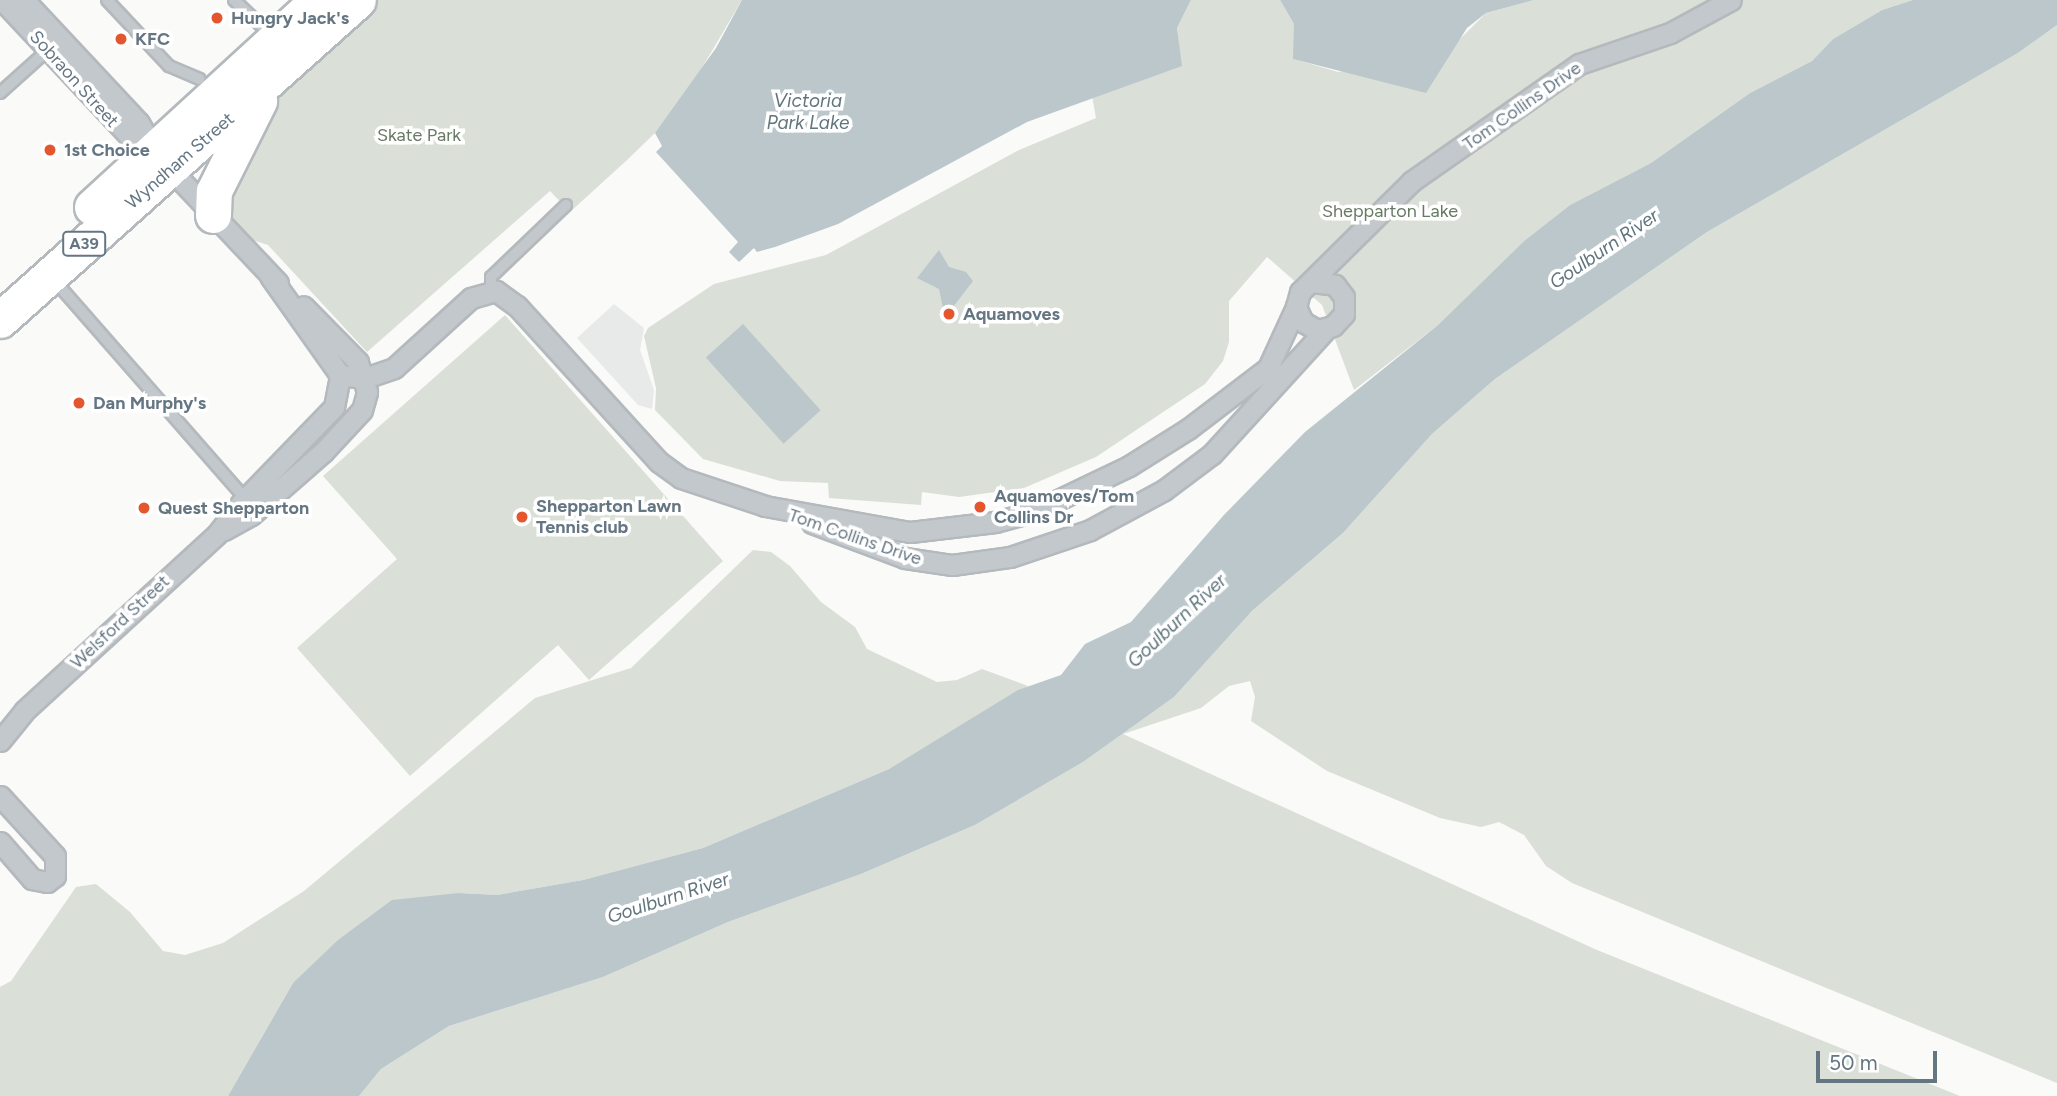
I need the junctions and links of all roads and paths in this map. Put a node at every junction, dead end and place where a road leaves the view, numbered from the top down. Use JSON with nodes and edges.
{"nodes":[{"id":1,"x":2,"y":0,"type":"edge"},
{"id":2,"x":24,"y":0,"type":"edge"},
{"id":3,"x":107,"y":0,"type":"edge"},
{"id":4,"x":234,"y":0,"type":"edge"},
{"id":5,"x":318,"y":0,"type":"edge"},
{"id":6,"x":358,"y":0,"type":"edge"},
{"id":7,"x":1731,"y":0,"type":"edge"},
{"id":8,"x":276,"y":39,"type":"junction"},
{"id":9,"x":48,"y":50,"type":"junction"},
{"id":10,"x":199,"y":79,"type":"dead end"},
{"id":11,"x":268,"y":82,"type":"junction"},
{"id":12,"x":0,"y":93,"type":"edge"},
{"id":13,"x":158,"y":158,"type":"junction"},
{"id":14,"x":566,"y":205,"type":"dead end"},
{"id":15,"x":213,"y":215,"type":"junction"},
{"id":16,"x":1341,"y":255,"type":"junction"},
{"id":17,"x":50,"y":275,"type":"junction"},
{"id":18,"x":270,"y":276,"type":"junction"},
{"id":19,"x":1312,"y":282,"type":"junction"},
{"id":20,"x":491,"y":290,"type":"junction"},
{"id":21,"x":1340,"y":290,"type":"junction"},
{"id":22,"x":0,"y":293,"type":"edge"},
{"id":23,"x":1296,"y":307,"type":"junction"},
{"id":24,"x":0,"y":320,"type":"edge"},
{"id":25,"x":1326,"y":329,"type":"junction"},
{"id":26,"x":340,"y":375,"type":"junction"},
{"id":27,"x":365,"y":378,"type":"junction"},
{"id":28,"x":245,"y":498,"type":"junction"},
{"id":29,"x":765,"y":506,"type":"junction"},
{"id":30,"x":217,"y":534,"type":"junction"},
{"id":31,"x":24,"y":711,"type":"junction"},
{"id":32,"x":0,"y":724,"type":"edge"},
{"id":33,"x":0,"y":741,"type":"edge"},
{"id":34,"x":0,"y":796,"type":"edge"},
{"id":35,"x":0,"y":842,"type":"edge"}],
"edges":[{"from":1,"to":9,"type":"street","name":"Sobraon Street"},
{"from":2,"to":13,"type":"street","name":"Sobraon Street"},
{"from":3,"to":10,"type":"lane"},
{"from":4,"to":8,"type":"lane"},
{"from":5,"to":8,"type":"highway","name":"Wyndham Street","number":"A39"},
{"from":6,"to":11,"type":"highway","name":"Wyndham Street","number":"A39"},
{"from":7,"to":16,"type":"street","name":"Tom Collins Drive"},
{"from":8,"to":13,"type":"highway","name":"Wyndham Street","number":"A39"},
{"from":9,"to":12,"type":"lane"},
{"from":9,"to":13,"type":"street","name":"Sobraon Street"},
{"from":11,"to":13,"type":"highway","name":"Wyndham Street","number":"A39"},
{"from":11,"to":15,"type":"highway"},
{"from":13,"to":15,"type":"street","name":"Sobraon Street"},
{"from":13,"to":17,"type":"highway","name":"Wyndham Street","number":"A39"},
{"from":13,"to":22,"type":"highway","name":"Wyndham Street","number":"A39"},
{"from":14,"to":20,"type":"lane"},
{"from":15,"to":18,"type":"street","name":"Sobraon Street"},
{"from":16,"to":19,"type":"street","name":"Tom Collins Drive"},
{"from":16,"to":21,"type":"street"},
{"from":17,"to":24,"type":"highway","name":"Wyndham Street","number":"A39"},
{"from":17,"to":28,"type":"lane"},
{"from":18,"to":26,"type":"street","name":"Sobraon Street"},
{"from":18,"to":27,"type":"street","name":"Sobraon Street"},
{"from":19,"to":21,"type":"street"},
{"from":19,"to":23,"type":"street"},
{"from":20,"to":27,"type":"street"},
{"from":20,"to":29,"type":"street","name":"Tom Collins Drive"},
{"from":21,"to":25,"type":"street"},
{"from":23,"to":25,"type":"street"},
{"from":23,"to":29,"type":"street","name":"Tom Collins Drive"},
{"from":25,"to":29,"type":"street","name":"Tom Collins Drive"},
{"from":26,"to":27,"type":"street"},
{"from":26,"to":28,"type":"street","name":"Welsford Street"},
{"from":27,"to":30,"type":"street","name":"Welsford Street"},
{"from":28,"to":30,"type":"street","name":"Welsford Street"},
{"from":30,"to":31,"type":"street","name":"Welsford Street"},
{"from":31,"to":32,"type":"street","name":"Welsford Street"},
{"from":31,"to":33,"type":"street","name":"Welsford Street"},
{"from":34,"to":35,"type":"street"}]}
